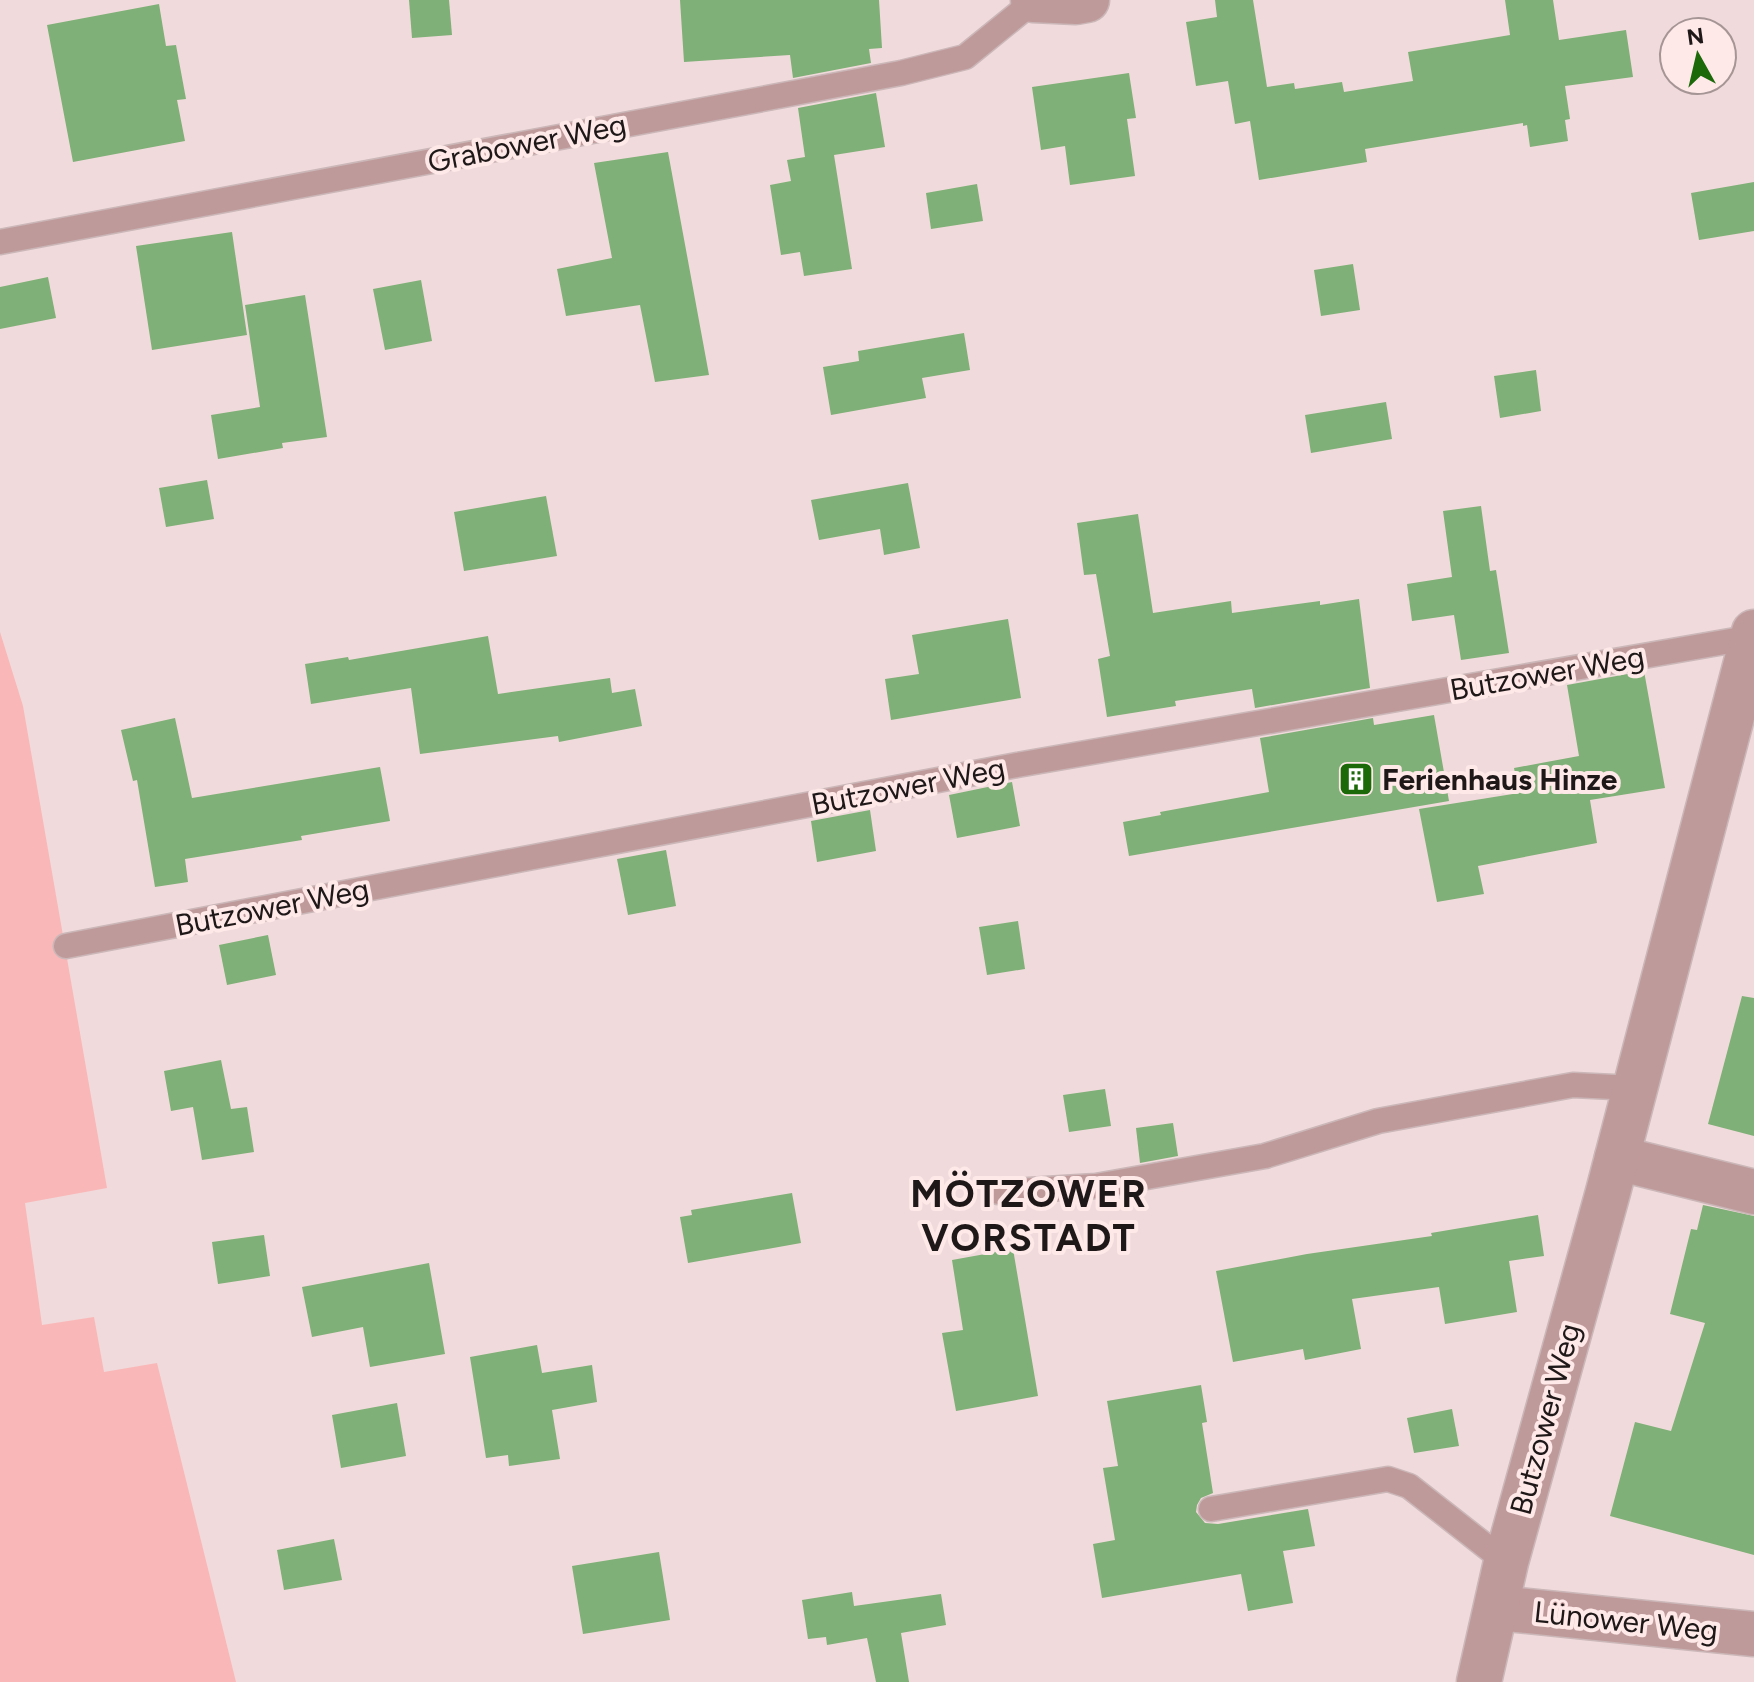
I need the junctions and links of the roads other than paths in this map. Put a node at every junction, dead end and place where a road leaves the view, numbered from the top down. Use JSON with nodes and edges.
{"nodes":[{"id":1,"x":1034,"y":0,"type":"edge"},
{"id":2,"x":1087,"y":0,"type":"edge"},
{"id":3,"x":0,"y":242,"type":"edge"},
{"id":4,"x":1753,"y":635,"type":"edge"},
{"id":5,"x":66,"y":946,"type":"dead end"},
{"id":6,"x":1634,"y":1088,"type":"junction"},
{"id":7,"x":1617,"y":1158,"type":"junction"},
{"id":8,"x":998,"y":1192,"type":"dead end"},
{"id":9,"x":1754,"y":1192,"type":"edge"},
{"id":10,"x":1211,"y":1509,"type":"dead end"},
{"id":11,"x":1506,"y":1562,"type":"junction"},
{"id":12,"x":1498,"y":1608,"type":"junction"},
{"id":13,"x":1754,"y":1634,"type":"edge"},
{"id":14,"x":1479,"y":1682,"type":"edge"}],
"edges":[{"from":1,"to":2,"type":"street","name":"Grabower Weg"},
{"from":1,"to":3,"type":"lane","name":"Grabower Weg"},
{"from":4,"to":5,"type":"lane","name":"Butzower Weg"},
{"from":4,"to":6,"type":"street","name":"Butzower Weg"},
{"from":6,"to":7,"type":"street","name":"Butzower Weg"},
{"from":6,"to":8,"type":"lane"},
{"from":7,"to":9,"type":"street"},
{"from":7,"to":11,"type":"street","name":"Butzower Weg"},
{"from":10,"to":11,"type":"lane"},
{"from":11,"to":12,"type":"street","name":"Butzower Weg"},
{"from":12,"to":13,"type":"street","name":"Lünower Weg"},
{"from":12,"to":14,"type":"street","name":"Butzower Weg"}]}
